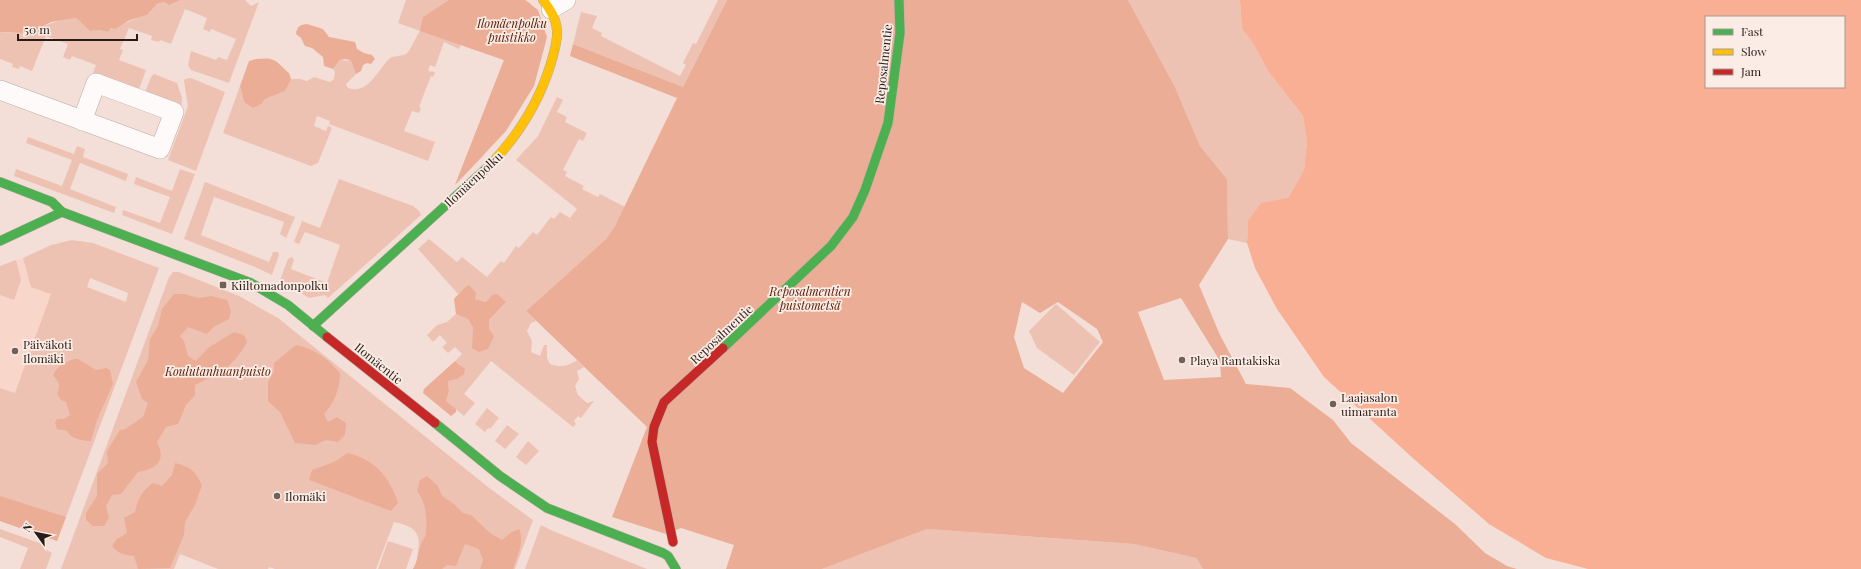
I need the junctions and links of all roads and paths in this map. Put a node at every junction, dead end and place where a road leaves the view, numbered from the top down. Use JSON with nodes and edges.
{"nodes":[{"id":1,"x":899,"y":0,"type":"edge"},
{"id":2,"x":553,"y":3,"type":"edge"},
{"id":3,"x":0,"y":90,"type":"edge"},
{"id":4,"x":82,"y":121,"type":"junction"},
{"id":5,"x":0,"y":182,"type":"edge"},
{"id":6,"x":62,"y":212,"type":"junction"},
{"id":7,"x":0,"y":241,"type":"edge"},
{"id":8,"x":313,"y":326,"type":"junction"},
{"id":9,"x":673,"y":542,"type":"dead end"},
{"id":10,"x":676,"y":569,"type":"edge"}],
"edges":[{"from":1,"to":9,"type":"street","name":"Reposalmentie"},
{"from":2,"to":8,"type":"street","name":"Ilomäenpolku"},
{"from":3,"to":4,"type":"street"},
{"from":4,"to":4,"type":"street"},
{"from":5,"to":6,"type":"street","name":"Ilomäentie"},
{"from":6,"to":7,"type":"street"},
{"from":6,"to":8,"type":"street","name":"Ilomäentie"},
{"from":8,"to":10,"type":"street","name":"Ilomäentie"}]}
